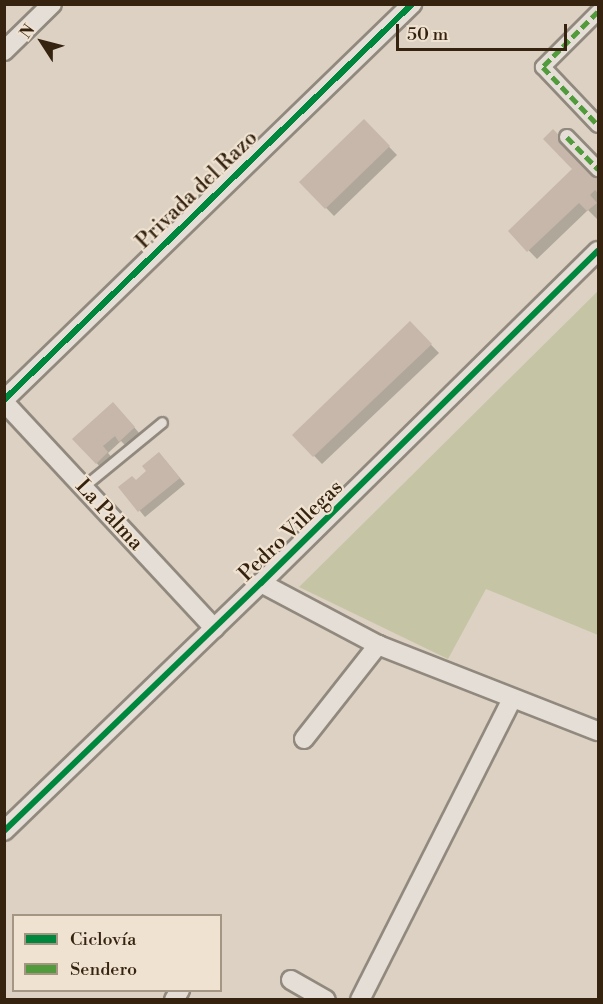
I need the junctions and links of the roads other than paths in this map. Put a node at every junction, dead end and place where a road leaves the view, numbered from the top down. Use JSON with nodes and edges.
{"nodes":[{"id":1,"x":52,"y":4,"type":"edge"},
{"id":2,"x":412,"y":4,"type":"edge"},
{"id":3,"x":598,"y":12,"type":"edge"},
{"id":4,"x":4,"y":51,"type":"edge"},
{"id":5,"x":598,"y":125,"type":"edge"},
{"id":6,"x":567,"y":137,"type":"dead end"},
{"id":7,"x":598,"y":169,"type":"edge"},
{"id":8,"x":598,"y":251,"type":"edge"},
{"id":9,"x":4,"y":401,"type":"edge"},
{"id":10,"x":162,"y":422,"type":"dead end"},
{"id":11,"x":83,"y":487,"type":"junction"},
{"id":12,"x":261,"y":584,"type":"junction"},
{"id":13,"x":214,"y":628,"type":"junction"},
{"id":14,"x":378,"y":645,"type":"junction"},
{"id":15,"x":512,"y":699,"type":"junction"},
{"id":16,"x":598,"y":731,"type":"edge"},
{"id":17,"x":304,"y":739,"type":"dead end"},
{"id":18,"x":4,"y":831,"type":"edge"},
{"id":19,"x":291,"y":980,"type":"dead end"},
{"id":20,"x":326,"y":999,"type":"edge"},
{"id":21,"x":360,"y":999,"type":"edge"}],
"edges":[{"from":1,"to":4,"type":"street"},
{"from":2,"to":9,"type":"street","name":"Privada del Razo"},
{"from":3,"to":5,"type":"street"},
{"from":6,"to":7,"type":"street"},
{"from":8,"to":12,"type":"street","name":"Pedro Villegas"},
{"from":9,"to":11,"type":"street","name":"La Palma"},
{"from":10,"to":11,"type":"lane"},
{"from":11,"to":13,"type":"street","name":"La Palma"},
{"from":12,"to":13,"type":"street","name":"Pedro Villegas"},
{"from":12,"to":14,"type":"street"},
{"from":13,"to":18,"type":"street","name":"Pedro Villegas"},
{"from":14,"to":15,"type":"street"},
{"from":14,"to":17,"type":"street"},
{"from":15,"to":16,"type":"street"},
{"from":15,"to":21,"type":"street"},
{"from":19,"to":20,"type":"street"}]}
